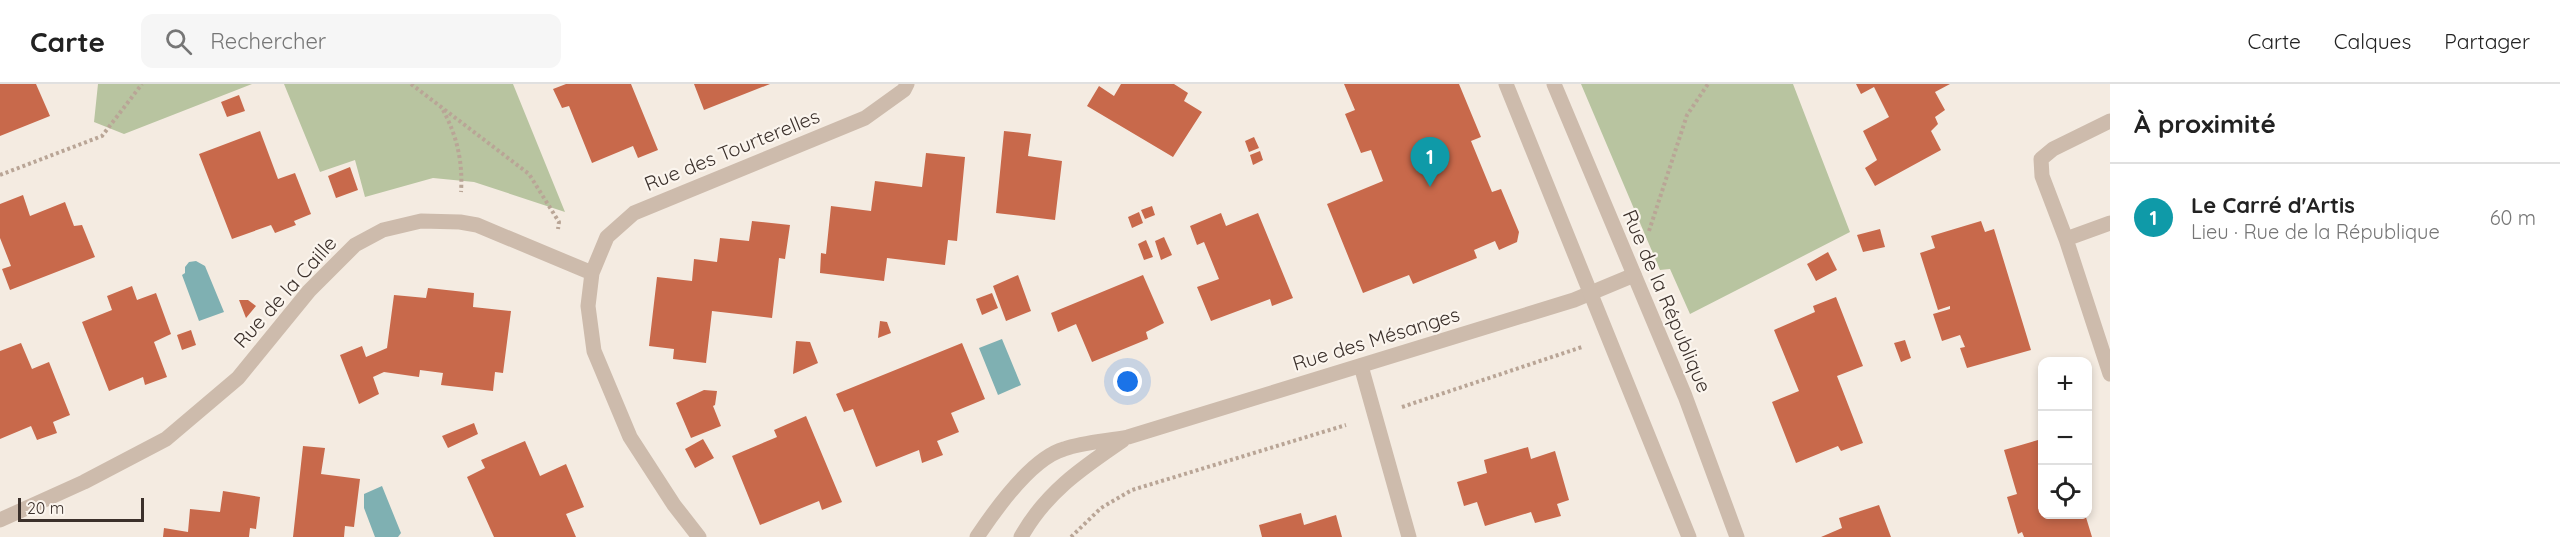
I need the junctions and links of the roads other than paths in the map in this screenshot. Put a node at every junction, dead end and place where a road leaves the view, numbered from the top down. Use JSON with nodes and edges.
{"nodes":[{"id":1,"x":907,"y":84,"type":"edge"},
{"id":2,"x":1506,"y":84,"type":"edge"},
{"id":3,"x":1554,"y":84,"type":"edge"},
{"id":4,"x":2110,"y":121,"type":"edge"},
{"id":5,"x":2110,"y":223,"type":"edge"},
{"id":6,"x":2066,"y":239,"type":"junction"},
{"id":7,"x":592,"y":273,"type":"junction"},
{"id":8,"x":1634,"y":275,"type":"junction"},
{"id":9,"x":1589,"y":293,"type":"junction"},
{"id":10,"x":1361,"y":366,"type":"junction"},
{"id":11,"x":2110,"y":374,"type":"edge"},
{"id":12,"x":1128,"y":437,"type":"junction"},
{"id":13,"x":0,"y":520,"type":"edge"},
{"id":14,"x":699,"y":537,"type":"edge"},
{"id":15,"x":977,"y":537,"type":"edge"},
{"id":16,"x":1021,"y":537,"type":"edge"},
{"id":17,"x":1409,"y":537,"type":"edge"},
{"id":18,"x":1689,"y":537,"type":"edge"},
{"id":19,"x":1737,"y":537,"type":"edge"}],
"edges":[{"from":1,"to":7,"type":"street","name":"Rue des Tourterelles"},
{"from":2,"to":9,"type":"street"},
{"from":3,"to":8,"type":"street","name":"Rue de la République"},
{"from":4,"to":6,"type":"street"},
{"from":5,"to":6,"type":"street"},
{"from":6,"to":11,"type":"street"},
{"from":7,"to":13,"type":"street","name":"Rue de la Caille"},
{"from":7,"to":14,"type":"street"},
{"from":8,"to":9,"type":"street","name":"Rue des Mésanges"},
{"from":8,"to":19,"type":"street","name":"Rue de la République"},
{"from":9,"to":10,"type":"street","name":"Rue des Mésanges"},
{"from":9,"to":18,"type":"street"},
{"from":10,"to":12,"type":"street","name":"Rue des Mésanges"},
{"from":10,"to":17,"type":"street"},
{"from":12,"to":15,"type":"street","name":"Rue des Mésanges"},
{"from":12,"to":16,"type":"street","name":"Rue des Mésanges"}]}
